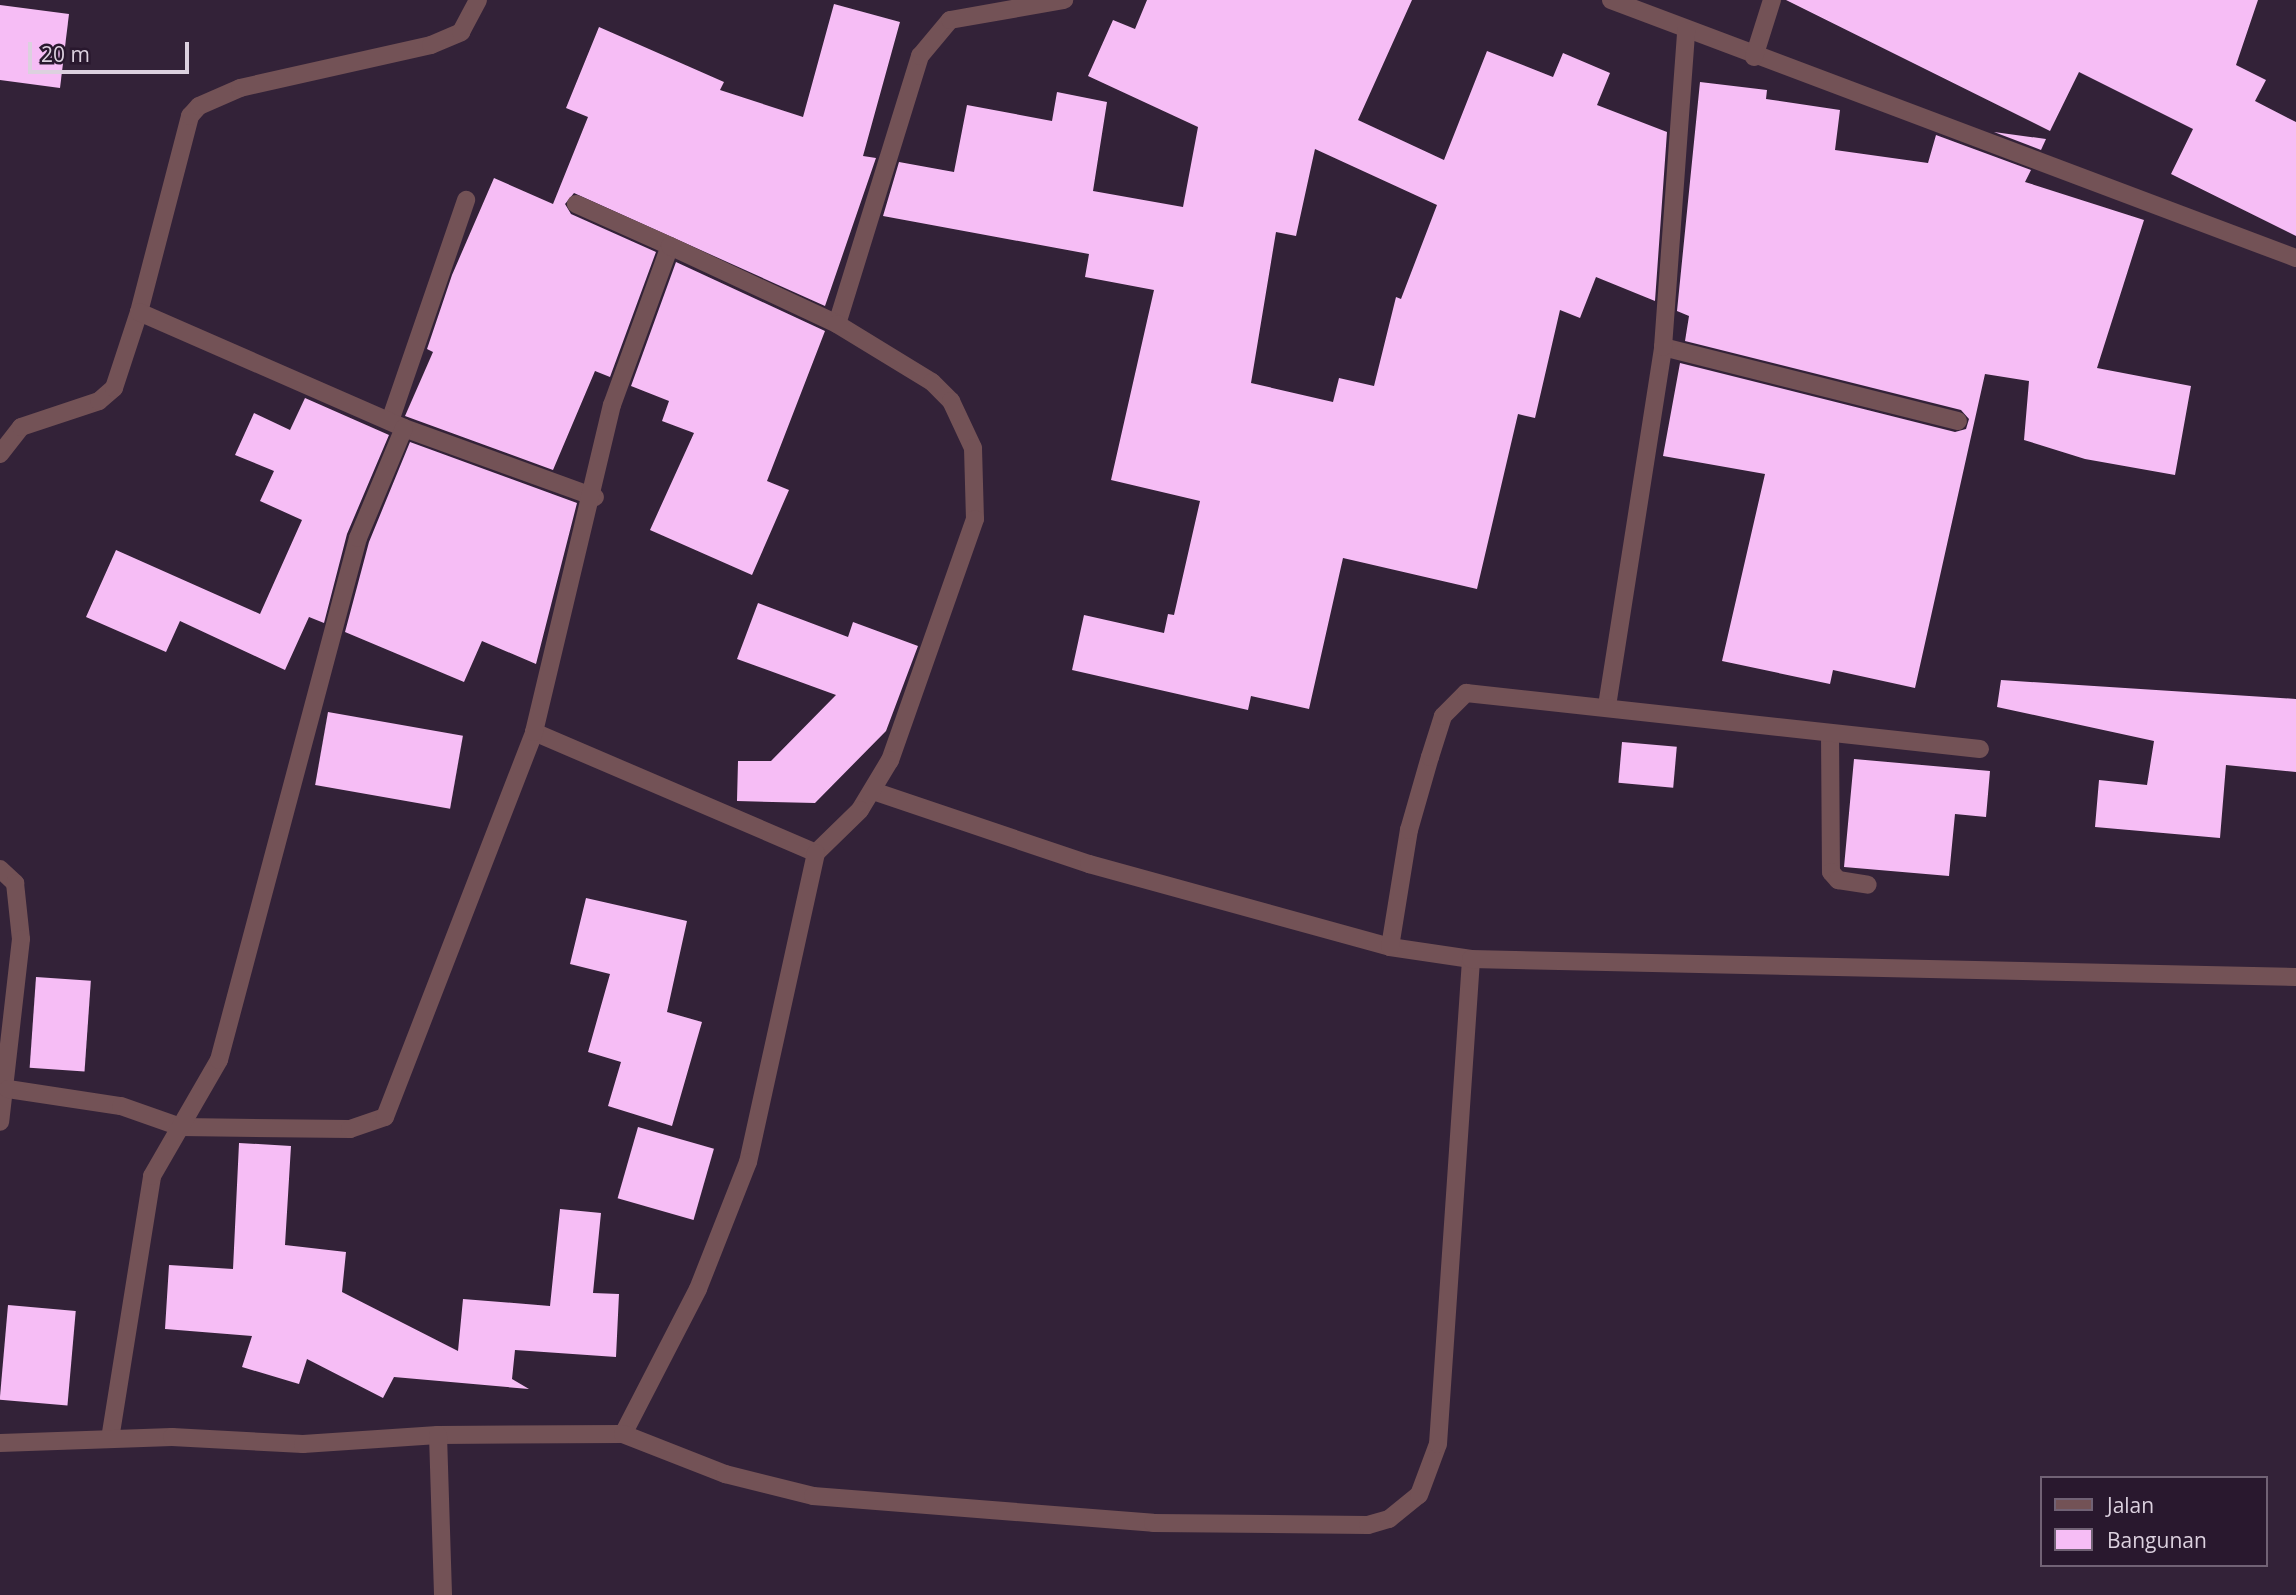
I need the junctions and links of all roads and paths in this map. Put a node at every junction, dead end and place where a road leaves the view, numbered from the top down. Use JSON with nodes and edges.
{"nodes":[{"id":1,"x":478,"y":0,"type":"edge"},
{"id":2,"x":1064,"y":0,"type":"edge"},
{"id":3,"x":1611,"y":0,"type":"edge"},
{"id":4,"x":1772,"y":0,"type":"edge"},
{"id":5,"x":1686,"y":31,"type":"junction"},
{"id":6,"x":1754,"y":57,"type":"junction"},
{"id":7,"x":466,"y":200,"type":"dead end"},
{"id":8,"x":576,"y":204,"type":"dead end"},
{"id":9,"x":670,"y":246,"type":"junction"},
{"id":10,"x":2296,"y":258,"type":"edge"},
{"id":11,"x":139,"y":312,"type":"junction"},
{"id":12,"x":837,"y":324,"type":"junction"},
{"id":13,"x":1663,"y":347,"type":"junction"},
{"id":14,"x":1958,"y":421,"type":"dead end"},
{"id":15,"x":397,"y":425,"type":"junction"},
{"id":16,"x":0,"y":454,"type":"edge"},
{"id":17,"x":595,"y":497,"type":"junction"},
{"id":18,"x":1607,"y":706,"type":"junction"},
{"id":19,"x":534,"y":732,"type":"junction"},
{"id":20,"x":1830,"y":733,"type":"junction"},
{"id":21,"x":1980,"y":749,"type":"dead end"},
{"id":22,"x":873,"y":791,"type":"junction"},
{"id":23,"x":816,"y":852,"type":"junction"},
{"id":24,"x":0,"y":869,"type":"edge"},
{"id":25,"x":1868,"y":886,"type":"dead end"},
{"id":26,"x":1390,"y":947,"type":"junction"},
{"id":27,"x":1471,"y":959,"type":"junction"},
{"id":28,"x":2296,"y":977,"type":"edge"},
{"id":29,"x":8,"y":1089,"type":"junction"},
{"id":30,"x":0,"y":1122,"type":"edge"},
{"id":31,"x":181,"y":1127,"type":"junction"},
{"id":32,"x":622,"y":1434,"type":"junction"},
{"id":33,"x":438,"y":1435,"type":"junction"},
{"id":34,"x":110,"y":1438,"type":"junction"},
{"id":35,"x":0,"y":1443,"type":"edge"},
{"id":36,"x":443,"y":1595,"type":"edge"}],
"edges":[{"from":1,"to":11,"type":"street"},
{"from":2,"to":12,"type":"street"},
{"from":3,"to":5,"type":"street"},
{"from":4,"to":6,"type":"street"},
{"from":5,"to":6,"type":"street"},
{"from":5,"to":13,"type":"street"},
{"from":6,"to":10,"type":"street"},
{"from":7,"to":15,"type":"street"},
{"from":8,"to":9,"type":"street"},
{"from":9,"to":12,"type":"street"},
{"from":9,"to":17,"type":"street"},
{"from":11,"to":15,"type":"street"},
{"from":11,"to":16,"type":"street"},
{"from":12,"to":22,"type":"street"},
{"from":13,"to":14,"type":"street"},
{"from":13,"to":18,"type":"street"},
{"from":15,"to":17,"type":"street"},
{"from":15,"to":31,"type":"street"},
{"from":17,"to":19,"type":"street"},
{"from":18,"to":20,"type":"street"},
{"from":18,"to":26,"type":"street"},
{"from":19,"to":23,"type":"street"},
{"from":19,"to":31,"type":"street"},
{"from":20,"to":21,"type":"street"},
{"from":20,"to":25,"type":"street"},
{"from":22,"to":23,"type":"street"},
{"from":22,"to":26,"type":"street"},
{"from":23,"to":32,"type":"street"},
{"from":24,"to":29,"type":"street"},
{"from":26,"to":27,"type":"street"},
{"from":27,"to":28,"type":"street"},
{"from":27,"to":32,"type":"street"},
{"from":29,"to":30,"type":"street"},
{"from":29,"to":31,"type":"street"},
{"from":31,"to":34,"type":"street"},
{"from":32,"to":33,"type":"street"},
{"from":33,"to":34,"type":"street"},
{"from":33,"to":36,"type":"street"},
{"from":34,"to":35,"type":"street"}]}
